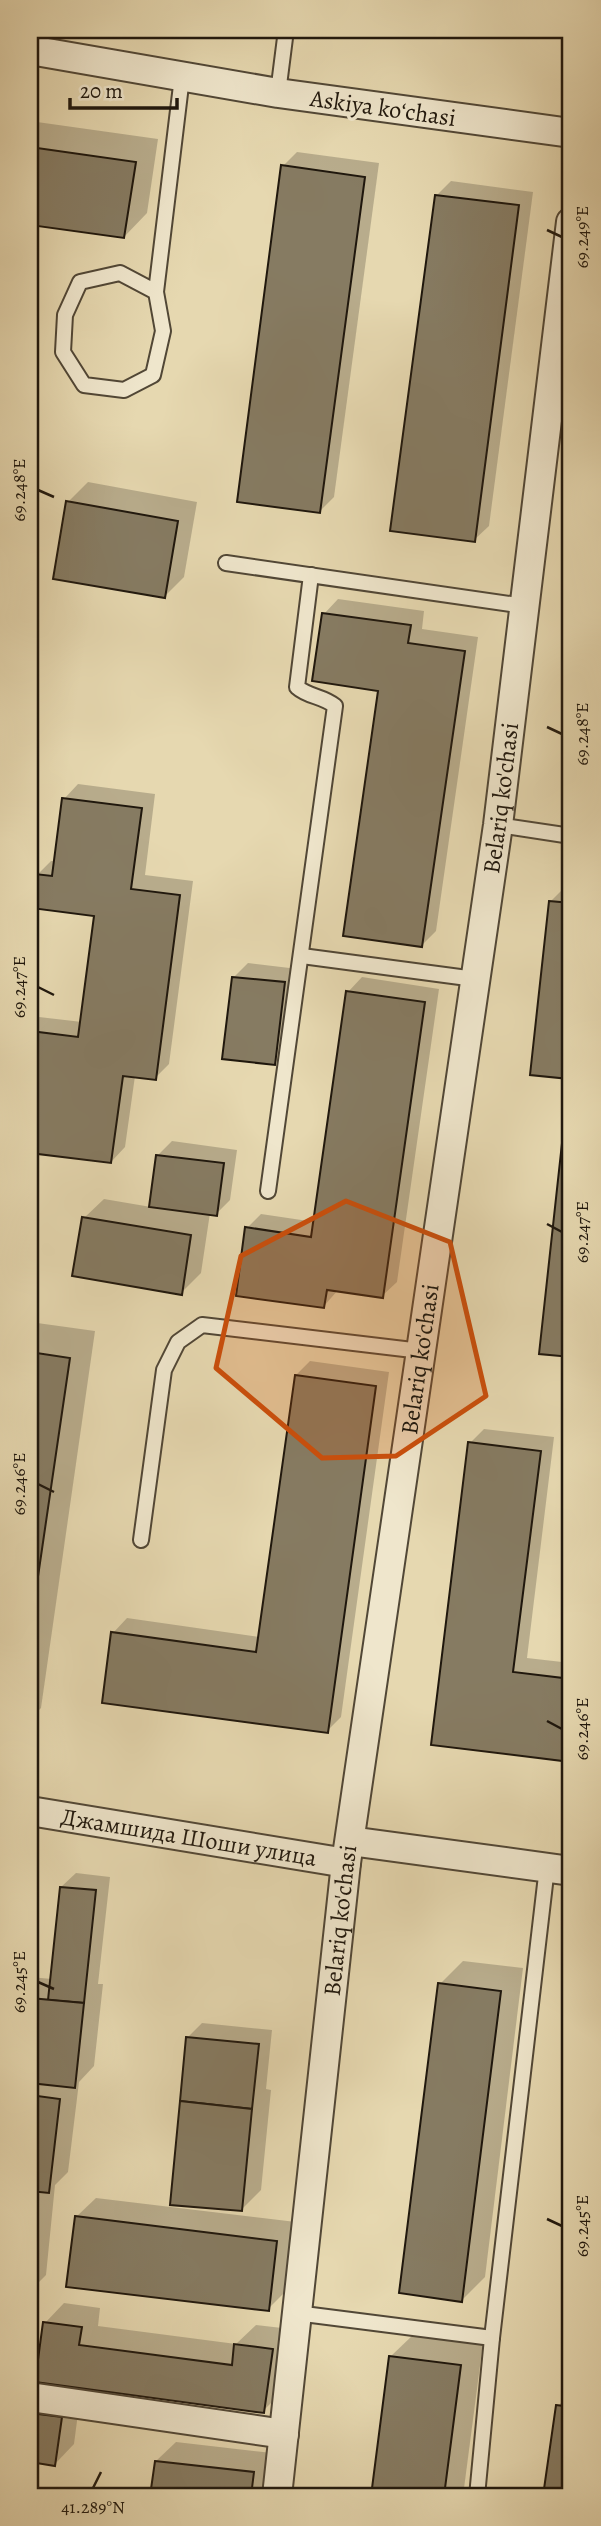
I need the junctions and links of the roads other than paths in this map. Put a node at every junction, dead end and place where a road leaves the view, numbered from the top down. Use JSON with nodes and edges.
{"nodes":[{"id":1,"x":286,"y":30,"type":"edge"},
{"id":2,"x":30,"y":50,"type":"edge"},
{"id":3,"x":183,"y":77,"type":"junction"},
{"id":4,"x":278,"y":93,"type":"junction"},
{"id":5,"x":571,"y":133,"type":"edge"},
{"id":6,"x":571,"y":222,"type":"edge"},
{"id":7,"x":156,"y":292,"type":"junction"},
{"id":8,"x":226,"y":562,"type":"dead end"},
{"id":9,"x":311,"y":575,"type":"junction"},
{"id":10,"x":524,"y":606,"type":"junction"},
{"id":11,"x":498,"y":825,"type":"junction"},
{"id":12,"x":571,"y":836,"type":"edge"},
{"id":13,"x":302,"y":956,"type":"junction"},
{"id":14,"x":475,"y":979,"type":"junction"},
{"id":15,"x":268,"y":1191,"type":"dead end"},
{"id":16,"x":421,"y":1351,"type":"junction"},
{"id":17,"x":141,"y":1540,"type":"dead end"},
{"id":18,"x":30,"y":1811,"type":"edge"},
{"id":19,"x":348,"y":1852,"type":"junction"},
{"id":20,"x":559,"y":1869,"type":"edge"},
{"id":21,"x":296,"y":2313,"type":"junction"},
{"id":22,"x":492,"y":2338,"type":"junction"},
{"id":23,"x":30,"y":2397,"type":"edge"},
{"id":24,"x":284,"y":2434,"type":"junction"},
{"id":25,"x":276,"y":2496,"type":"edge"},
{"id":26,"x":477,"y":2496,"type":"edge"}],
"edges":[{"from":1,"to":4,"type":"lane"},
{"from":2,"to":3,"type":"street","name":"Askiya koʻchasi"},
{"from":3,"to":4,"type":"street","name":"Askiya koʻchasi"},
{"from":3,"to":7,"type":"lane"},
{"from":4,"to":5,"type":"street","name":"Askiya koʻchasi"},
{"from":6,"to":10,"type":"street","name":"Belariq ko'chasi"},
{"from":7,"to":7,"type":"lane"},
{"from":8,"to":9,"type":"lane"},
{"from":9,"to":10,"type":"lane"},
{"from":9,"to":13,"type":"lane"},
{"from":10,"to":11,"type":"street","name":"Belariq ko'chasi"},
{"from":11,"to":12,"type":"lane"},
{"from":11,"to":14,"type":"street","name":"Belariq ko'chasi"},
{"from":13,"to":14,"type":"lane"},
{"from":13,"to":15,"type":"lane"},
{"from":14,"to":16,"type":"street","name":"Belariq ko'chasi"},
{"from":16,"to":17,"type":"lane"},
{"from":16,"to":19,"type":"street","name":"Belariq ko'chasi"},
{"from":18,"to":19,"type":"street","name":"Джамшида Шоши улица"},
{"from":19,"to":20,"type":"street","name":"Джамшида Шоши улица"},
{"from":19,"to":21,"type":"street","name":"Belariq ko'chasi"},
{"from":20,"to":22,"type":"lane"},
{"from":21,"to":22,"type":"lane"},
{"from":21,"to":24,"type":"street","name":"Belariq ko'chasi"},
{"from":22,"to":26,"type":"lane"},
{"from":23,"to":24,"type":"street"},
{"from":24,"to":25,"type":"street","name":"Belariq ko'chasi"}]}
